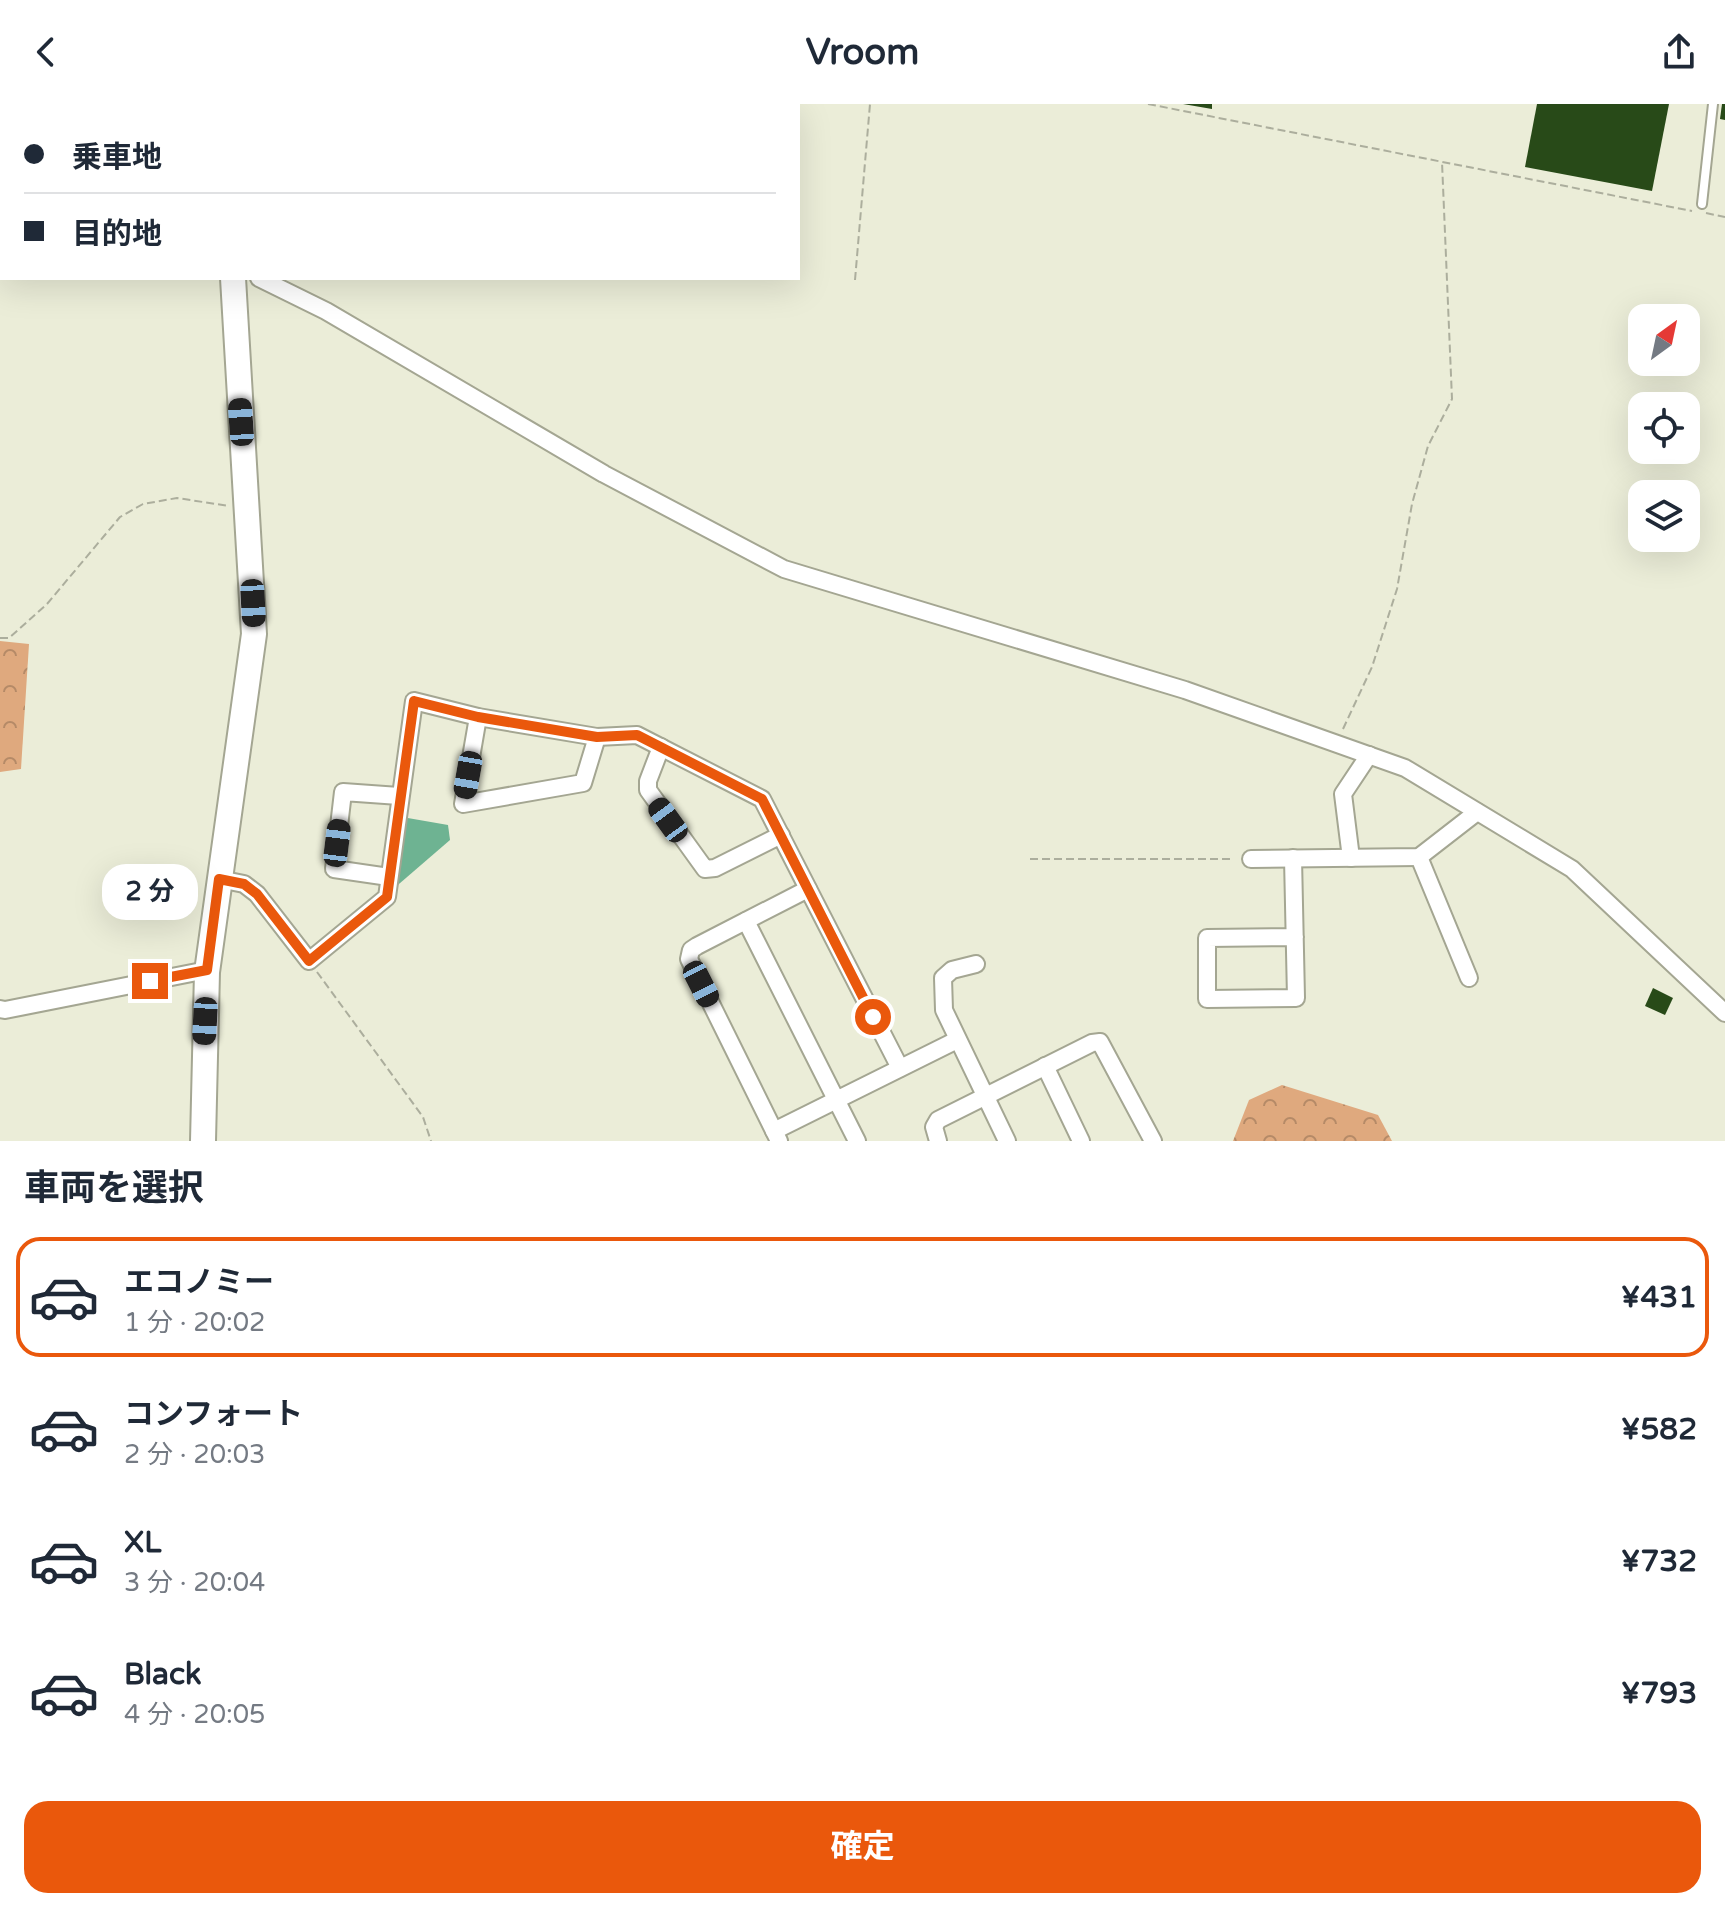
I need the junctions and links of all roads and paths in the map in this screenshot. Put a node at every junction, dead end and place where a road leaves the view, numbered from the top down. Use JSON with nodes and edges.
{"nodes":[{"id":1,"x":870,"y":104,"type":"edge"},
{"id":2,"x":1148,"y":104,"type":"edge"},
{"id":3,"x":1713,"y":104,"type":"edge"},
{"id":4,"x":1442,"y":162,"type":"junction"},
{"id":5,"x":1702,"y":204,"type":"dead end"},
{"id":6,"x":1725,"y":217,"type":"edge"},
{"id":7,"x":233,"y":280,"type":"edge"},
{"id":8,"x":263,"y":280,"type":"edge"},
{"id":9,"x":855,"y":280,"type":"dead end"},
{"id":10,"x":247,"y":509,"type":"junction"},
{"id":11,"x":0,"y":638,"type":"edge"},
{"id":12,"x":478,"y":717,"type":"junction"},
{"id":13,"x":597,"y":737,"type":"junction"},
{"id":14,"x":1336,"y":743,"type":"junction"},
{"id":15,"x":661,"y":747,"type":"junction"},
{"id":16,"x":1369,"y":755,"type":"junction"},
{"id":17,"x":399,"y":796,"type":"junction"},
{"id":18,"x":1477,"y":812,"type":"junction"},
{"id":19,"x":781,"y":835,"type":"junction"},
{"id":20,"x":1419,"y":857,"type":"junction"},
{"id":21,"x":1293,"y":858,"type":"junction"},
{"id":22,"x":1351,"y":858,"type":"junction"},
{"id":23,"x":1030,"y":859,"type":"dead end"},
{"id":24,"x":1251,"y":859,"type":"joint"},
{"id":25,"x":389,"y":877,"type":"junction"},
{"id":26,"x":219,"y":879,"type":"junction"},
{"id":27,"x":808,"y":889,"type":"junction"},
{"id":28,"x":746,"y":921,"type":"junction"},
{"id":29,"x":1295,"y":937,"type":"junction"},
{"id":30,"x":309,"y":961,"type":"junction"},
{"id":31,"x":976,"y":964,"type":"dead end"},
{"id":32,"x":207,"y":970,"type":"junction"},
{"id":33,"x":1469,"y":978,"type":"dead end"},
{"id":34,"x":0,"y":1009,"type":"edge"},
{"id":35,"x":1725,"y":1013,"type":"edge"},
{"id":36,"x":957,"y":1040,"type":"junction"},
{"id":37,"x":1045,"y":1066,"type":"junction"},
{"id":38,"x":900,"y":1068,"type":"junction"},
{"id":39,"x":985,"y":1097,"type":"junction"},
{"id":40,"x":836,"y":1100,"type":"junction"},
{"id":41,"x":777,"y":1136,"type":"edge"},
{"id":42,"x":203,"y":1141,"type":"edge"},
{"id":43,"x":431,"y":1141,"type":"edge"},
{"id":44,"x":857,"y":1141,"type":"edge"},
{"id":45,"x":938,"y":1141,"type":"edge"},
{"id":46,"x":1007,"y":1141,"type":"edge"},
{"id":47,"x":1081,"y":1141,"type":"edge"},
{"id":48,"x":1153,"y":1141,"type":"edge"}],
"edges":[{"from":1,"to":9,"type":"path"},
{"from":2,"to":4,"type":"path"},
{"from":3,"to":5,"type":"lane"},
{"from":4,"to":6,"type":"path"},
{"from":4,"to":14,"type":"path"},
{"from":7,"to":10,"type":"street"},
{"from":8,"to":14,"type":"street"},
{"from":10,"to":11,"type":"path"},
{"from":10,"to":26,"type":"street"},
{"from":12,"to":13,"type":"street"},
{"from":12,"to":13,"type":"street"},
{"from":12,"to":17,"type":"street"},
{"from":13,"to":15,"type":"street"},
{"from":14,"to":16,"type":"street"},
{"from":15,"to":19,"type":"street"},
{"from":15,"to":19,"type":"street"},
{"from":16,"to":18,"type":"street"},
{"from":16,"to":22,"type":"street"},
{"from":17,"to":25,"type":"street"},
{"from":17,"to":25,"type":"street"},
{"from":18,"to":20,"type":"street"},
{"from":18,"to":35,"type":"street"},
{"from":19,"to":27,"type":"street"},
{"from":20,"to":22,"type":"street"},
{"from":20,"to":33,"type":"street"},
{"from":21,"to":22,"type":"street"},
{"from":21,"to":24,"type":"street"},
{"from":21,"to":29,"type":"street"},
{"from":23,"to":24,"type":"path"},
{"from":25,"to":30,"type":"street"},
{"from":26,"to":30,"type":"street"},
{"from":26,"to":32,"type":"street"},
{"from":27,"to":28,"type":"street"},
{"from":27,"to":38,"type":"street"},
{"from":28,"to":40,"type":"street"},
{"from":28,"to":41,"type":"street"},
{"from":29,"to":29,"type":"street"},
{"from":30,"to":43,"type":"path"},
{"from":31,"to":36,"type":"street"},
{"from":32,"to":34,"type":"street"},
{"from":32,"to":42,"type":"street"},
{"from":36,"to":38,"type":"street"},
{"from":36,"to":39,"type":"street"},
{"from":37,"to":39,"type":"street"},
{"from":37,"to":47,"type":"street"},
{"from":37,"to":48,"type":"street"},
{"from":38,"to":40,"type":"street"},
{"from":39,"to":45,"type":"street"},
{"from":39,"to":46,"type":"street"},
{"from":40,"to":41,"type":"street"},
{"from":40,"to":44,"type":"street"}]}
